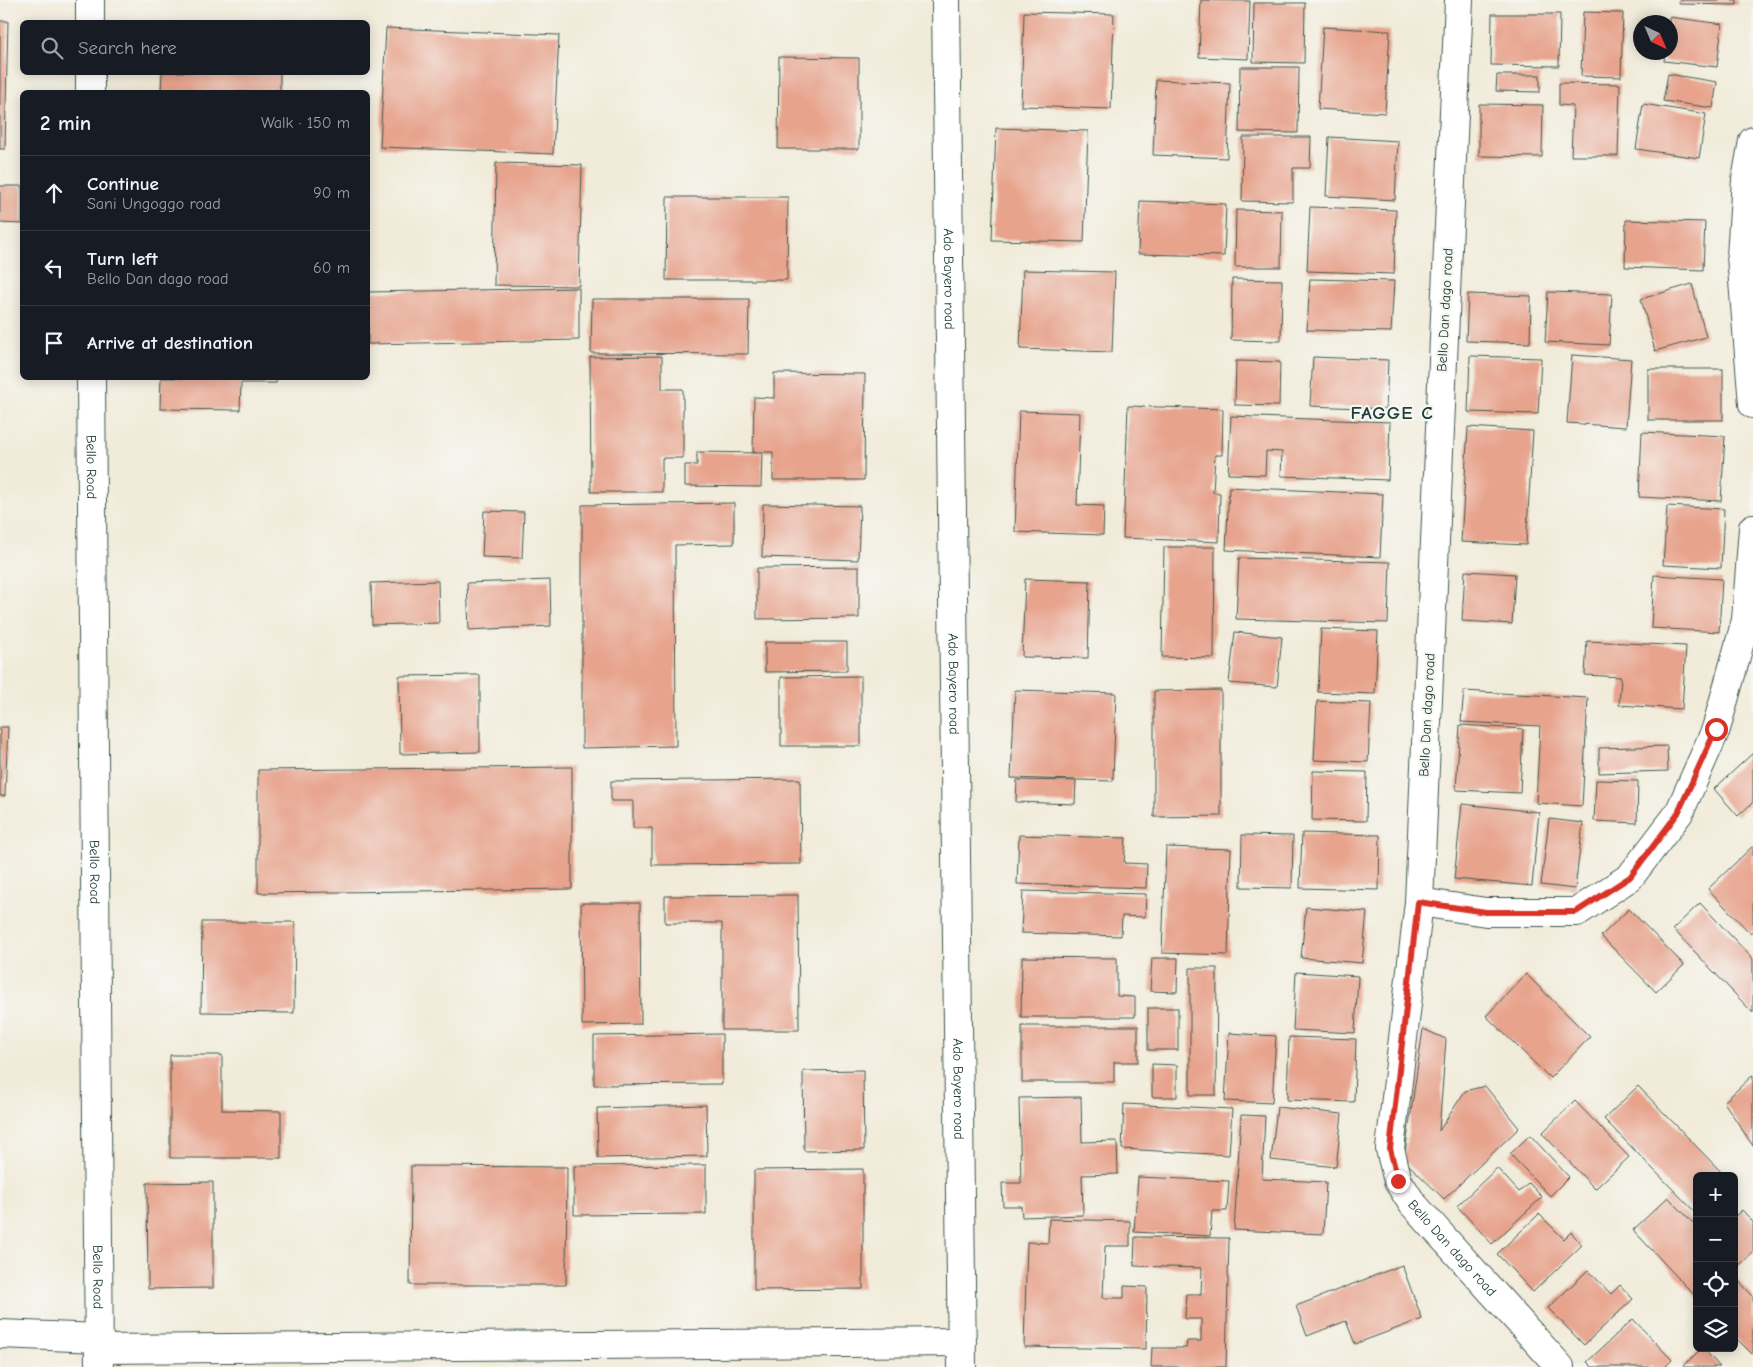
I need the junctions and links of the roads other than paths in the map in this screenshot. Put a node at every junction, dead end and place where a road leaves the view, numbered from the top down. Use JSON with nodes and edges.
{"nodes":[{"id":1,"x":90,"y":0,"type":"edge"},
{"id":2,"x":946,"y":0,"type":"edge"},
{"id":3,"x":1459,"y":0,"type":"edge"},
{"id":4,"x":90,"y":20,"type":"edge"},
{"id":5,"x":90,"y":75,"type":"edge"},
{"id":6,"x":90,"y":90,"type":"edge"},
{"id":7,"x":1753,"y":141,"type":"edge"},
{"id":8,"x":91,"y":380,"type":"edge"},
{"id":9,"x":1753,"y":404,"type":"edge"},
{"id":10,"x":1753,"y":528,"type":"edge"},
{"id":11,"x":1418,"y":902,"type":"junction"},
{"id":12,"x":0,"y":1334,"type":"edge"},
{"id":13,"x":99,"y":1351,"type":"edge"},
{"id":14,"x":962,"y":1354,"type":"edge"},
{"id":15,"x":1560,"y":1367,"type":"edge"}],
"edges":[{"from":1,"to":4,"type":"street"},
{"from":2,"to":14,"type":"street","name":"Ado Bayero road"},
{"from":3,"to":11,"type":"street","name":"Bello Dan dago road"},
{"from":5,"to":6,"type":"street"},
{"from":7,"to":9,"type":"street"},
{"from":8,"to":13,"type":"street","name":"Bello Road"},
{"from":10,"to":11,"type":"street"},
{"from":11,"to":15,"type":"street","name":"Bello Dan dago road"},
{"from":12,"to":13,"type":"street"},
{"from":13,"to":14,"type":"street"}]}
